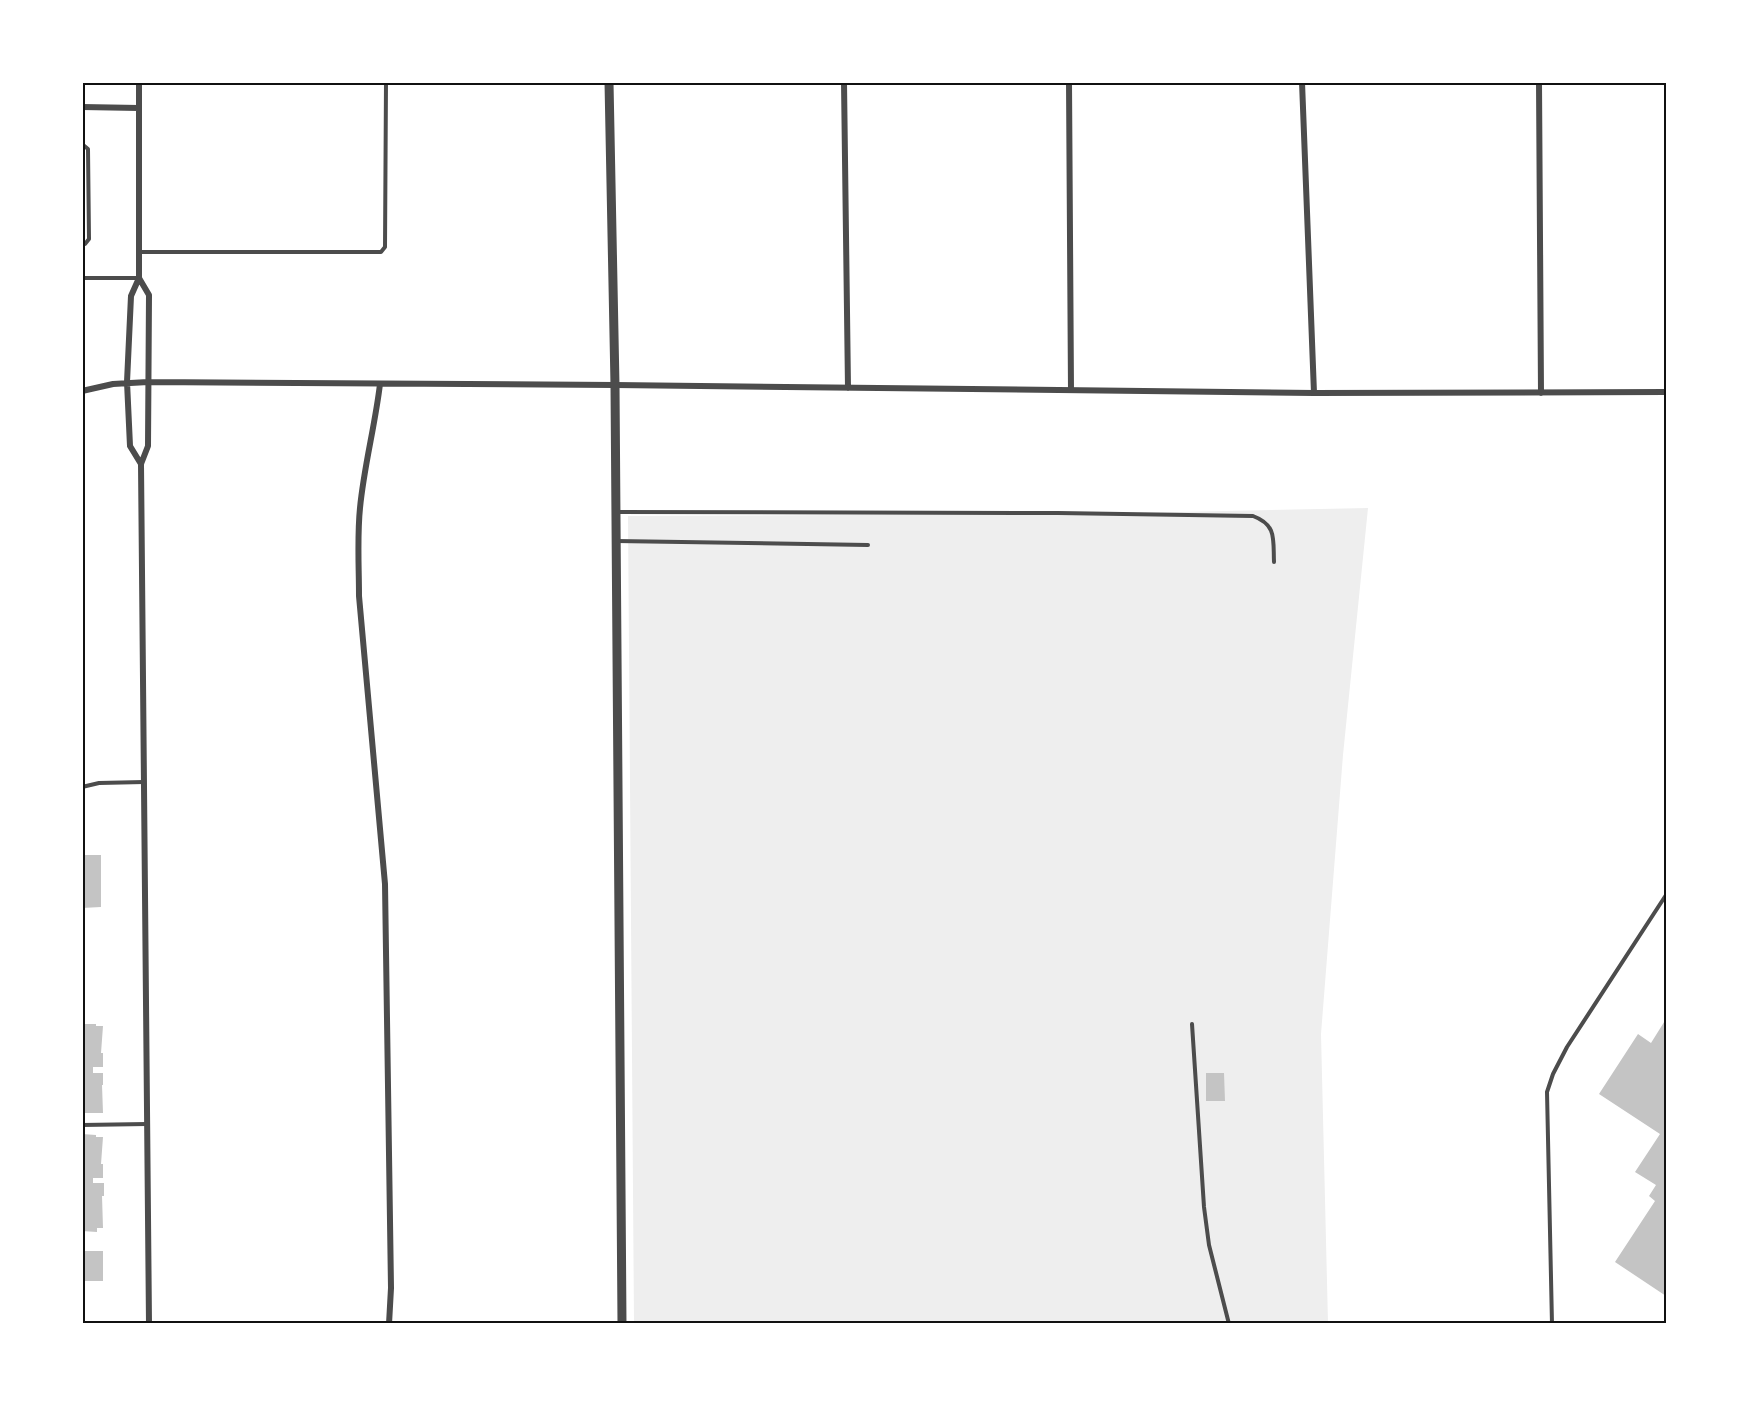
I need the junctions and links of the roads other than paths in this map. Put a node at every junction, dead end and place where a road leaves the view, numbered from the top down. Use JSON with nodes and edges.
{"nodes":[{"id":1,"x":139,"y":82,"type":"edge"},
{"id":2,"x":386,"y":82,"type":"edge"},
{"id":3,"x":609,"y":82,"type":"edge"},
{"id":4,"x":844,"y":82,"type":"edge"},
{"id":5,"x":1069,"y":82,"type":"edge"},
{"id":6,"x":1302,"y":82,"type":"edge"},
{"id":7,"x":1539,"y":82,"type":"edge"},
{"id":8,"x":82,"y":107,"type":"edge"},
{"id":9,"x":139,"y":108,"type":"junction"},
{"id":10,"x":82,"y":144,"type":"edge"},
{"id":11,"x":82,"y":244,"type":"edge"},
{"id":12,"x":140,"y":252,"type":"junction"},
{"id":13,"x":82,"y":278,"type":"edge"},
{"id":14,"x":139,"y":278,"type":"junction"},
{"id":15,"x":127,"y":382,"type":"junction"},
{"id":16,"x":148,"y":382,"type":"junction"},
{"id":17,"x":380,"y":384,"type":"junction"},
{"id":18,"x":615,"y":385,"type":"junction"},
{"id":19,"x":848,"y":388,"type":"junction"},
{"id":20,"x":1071,"y":390,"type":"junction"},
{"id":21,"x":82,"y":391,"type":"edge"},
{"id":22,"x":1666,"y":392,"type":"edge"},
{"id":23,"x":1314,"y":393,"type":"junction"},
{"id":24,"x":1541,"y":393,"type":"junction"},
{"id":25,"x":141,"y":464,"type":"junction"},
{"id":26,"x":615,"y":512,"type":"junction"},
{"id":27,"x":615,"y":541,"type":"junction"},
{"id":28,"x":868,"y":545,"type":"dead end"},
{"id":29,"x":1274,"y":561,"type":"dead end"},
{"id":30,"x":144,"y":782,"type":"junction"},
{"id":31,"x":82,"y":787,"type":"edge"},
{"id":32,"x":1666,"y":895,"type":"edge"},
{"id":33,"x":1192,"y":1024,"type":"dead end"},
{"id":34,"x":147,"y":1124,"type":"junction"},
{"id":35,"x":82,"y":1125,"type":"edge"},
{"id":36,"x":149,"y":1323,"type":"edge"},
{"id":37,"x":389,"y":1323,"type":"edge"},
{"id":38,"x":622,"y":1323,"type":"edge"},
{"id":39,"x":1228,"y":1323,"type":"edge"},
{"id":40,"x":1552,"y":1323,"type":"edge"}],
"edges":[{"from":1,"to":9,"type":"street"},
{"from":2,"to":12,"type":"lane"},
{"from":3,"to":18,"type":"street"},
{"from":4,"to":19,"type":"street"},
{"from":5,"to":20,"type":"street"},
{"from":6,"to":23,"type":"street"},
{"from":7,"to":24,"type":"street"},
{"from":8,"to":9,"type":"street"},
{"from":9,"to":12,"type":"street"},
{"from":10,"to":11,"type":"lane"},
{"from":12,"to":14,"type":"street"},
{"from":13,"to":14,"type":"lane"},
{"from":14,"to":15,"type":"street"},
{"from":14,"to":16,"type":"street"},
{"from":15,"to":16,"type":"street"},
{"from":15,"to":21,"type":"street"},
{"from":15,"to":25,"type":"street"},
{"from":16,"to":17,"type":"street"},
{"from":16,"to":25,"type":"street"},
{"from":17,"to":18,"type":"street"},
{"from":17,"to":37,"type":"street"},
{"from":18,"to":19,"type":"street"},
{"from":18,"to":26,"type":"street"},
{"from":19,"to":20,"type":"street"},
{"from":20,"to":23,"type":"street"},
{"from":22,"to":24,"type":"street"},
{"from":23,"to":24,"type":"street"},
{"from":25,"to":30,"type":"street"},
{"from":26,"to":27,"type":"street"},
{"from":26,"to":29,"type":"lane"},
{"from":27,"to":28,"type":"lane"},
{"from":27,"to":38,"type":"street"},
{"from":30,"to":31,"type":"lane"},
{"from":30,"to":34,"type":"street"},
{"from":32,"to":40,"type":"lane"},
{"from":33,"to":39,"type":"lane"},
{"from":34,"to":35,"type":"lane"},
{"from":34,"to":36,"type":"street"}]}
